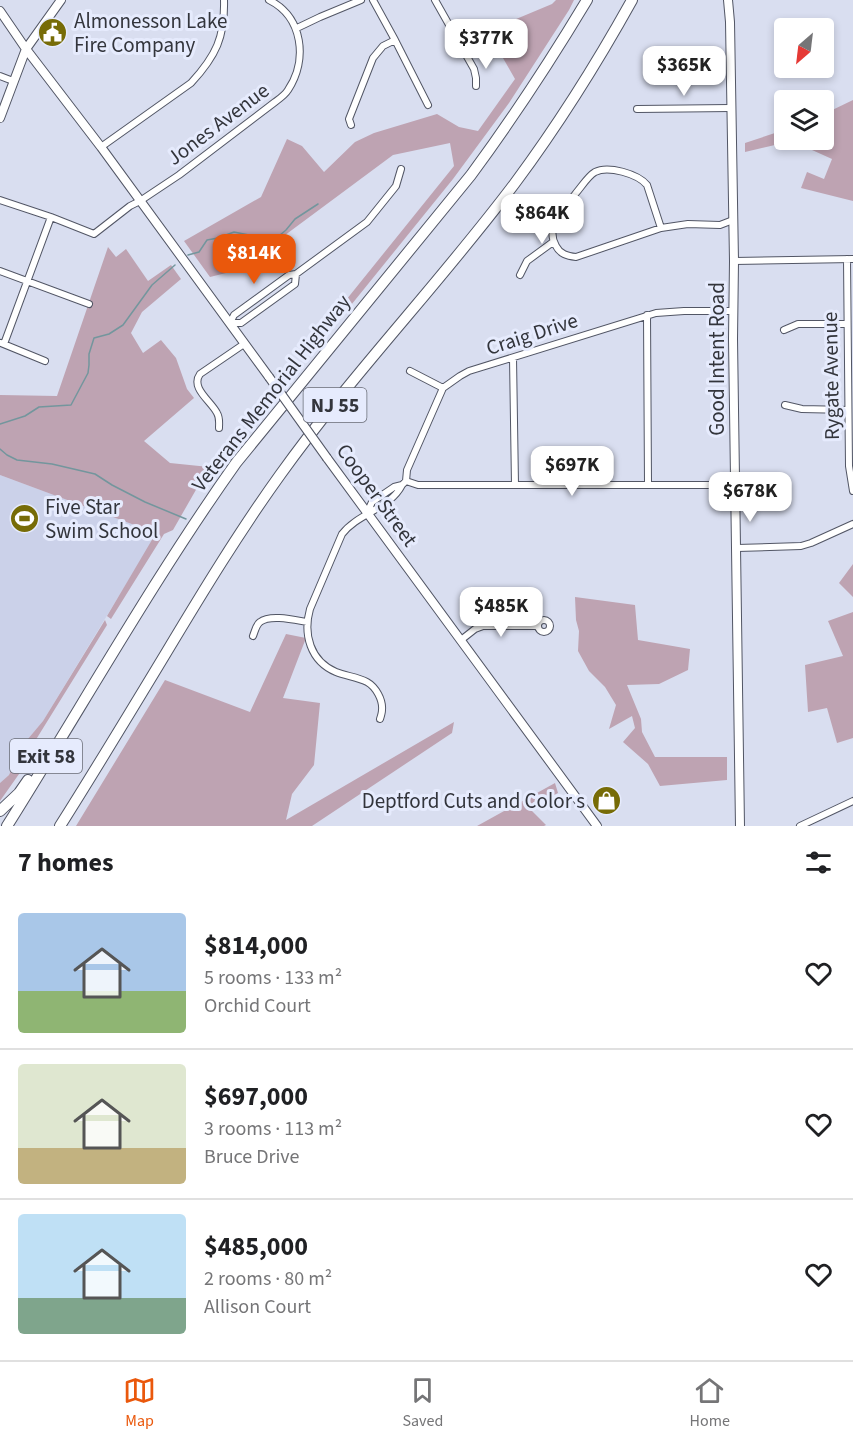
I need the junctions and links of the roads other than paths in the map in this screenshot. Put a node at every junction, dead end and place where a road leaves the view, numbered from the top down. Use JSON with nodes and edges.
{"nodes":[{"id":1,"x":61,"y":0,"type":"edge"},
{"id":2,"x":224,"y":0,"type":"edge"},
{"id":3,"x":269,"y":0,"type":"edge"},
{"id":4,"x":361,"y":0,"type":"edge"},
{"id":5,"x":372,"y":0,"type":"edge"},
{"id":6,"x":435,"y":0,"type":"edge"},
{"id":7,"x":587,"y":0,"type":"edge"},
{"id":8,"x":632,"y":0,"type":"edge"},
{"id":9,"x":728,"y":0,"type":"edge"},
{"id":10,"x":0,"y":11,"type":"edge"},
{"id":11,"x":297,"y":28,"type":"junction"},
{"id":12,"x":395,"y":40,"type":"junction"},
{"id":13,"x":26,"y":49,"type":"junction"},
{"id":14,"x":0,"y":76,"type":"edge"},
{"id":15,"x":14,"y":81,"type":"junction"},
{"id":16,"x":476,"y":86,"type":"dead end"},
{"id":17,"x":428,"y":105,"type":"dead end"},
{"id":18,"x":731,"y":108,"type":"junction"},
{"id":19,"x":637,"y":110,"type":"dead end"},
{"id":20,"x":0,"y":118,"type":"edge"},
{"id":21,"x":351,"y":125,"type":"dead end"},
{"id":22,"x":101,"y":147,"type":"junction"},
{"id":23,"x":401,"y":169,"type":"dead end"},
{"id":24,"x":0,"y":200,"type":"edge"},
{"id":25,"x":140,"y":201,"type":"junction"},
{"id":26,"x":51,"y":217,"type":"junction"},
{"id":27,"x":734,"y":220,"type":"junction"},
{"id":28,"x":661,"y":228,"type":"junction"},
{"id":29,"x":553,"y":242,"type":"junction"},
{"id":30,"x":850,"y":260,"type":"edge"},
{"id":31,"x":734,"y":261,"type":"junction"},
{"id":32,"x":0,"y":271,"type":"edge"},
{"id":33,"x":296,"y":274,"type":"junction"},
{"id":34,"x":520,"y":275,"type":"dead end"},
{"id":35,"x":27,"y":281,"type":"junction"},
{"id":36,"x":89,"y":304,"type":"dead end"},
{"id":37,"x":734,"y":311,"type":"junction"},
{"id":38,"x":647,"y":315,"type":"junction"},
{"id":39,"x":230,"y":323,"type":"junction"},
{"id":40,"x":847,"y":324,"type":"junction"},
{"id":41,"x":784,"y":330,"type":"dead end"},
{"id":42,"x":2,"y":343,"type":"edge"},
{"id":43,"x":244,"y":344,"type":"junction"},
{"id":44,"x":513,"y":358,"type":"junction"},
{"id":45,"x":45,"y":361,"type":"dead end"},
{"id":46,"x":410,"y":371,"type":"dead end"},
{"id":47,"x":443,"y":388,"type":"junction"},
{"id":48,"x":784,"y":405,"type":"dead end"},
{"id":49,"x":848,"y":410,"type":"junction"},
{"id":50,"x":219,"y":428,"type":"dead end"},
{"id":51,"x":404,"y":483,"type":"junction"},
{"id":52,"x":648,"y":484,"type":"junction"},
{"id":53,"x":736,"y":484,"type":"junction"},
{"id":54,"x":515,"y":485,"type":"junction"},
{"id":55,"x":853,"y":491,"type":"edge"},
{"id":56,"x":367,"y":513,"type":"junction"},
{"id":57,"x":853,"y":524,"type":"edge"},
{"id":58,"x":737,"y":548,"type":"junction"},
{"id":59,"x":307,"y":622,"type":"junction"},
{"id":60,"x":538,"y":626,"type":"dead end"},
{"id":61,"x":253,"y":636,"type":"dead end"},
{"id":62,"x":461,"y":640,"type":"junction"},
{"id":63,"x":87,"y":696,"type":"junction"},
{"id":64,"x":380,"y":719,"type":"dead end"},
{"id":65,"x":853,"y":801,"type":"edge"},
{"id":66,"x":0,"y":811,"type":"edge"},
{"id":67,"x":7,"y":826,"type":"edge"},
{"id":68,"x":60,"y":826,"type":"edge"},
{"id":69,"x":597,"y":826,"type":"edge"},
{"id":70,"x":740,"y":826,"type":"edge"},
{"id":71,"x":801,"y":826,"type":"edge"}],
"edges":[{"from":1,"to":13,"type":"main road"},
{"from":2,"to":22,"type":"street"},
{"from":3,"to":11,"type":"street"},
{"from":4,"to":11,"type":"street"},
{"from":5,"to":12,"type":"street"},
{"from":6,"to":16,"type":"street"},
{"from":7,"to":63,"type":"highway","name":"Veterans Memorial Highway","number":"NJ 55"},
{"from":8,"to":68,"type":"highway","number":"NJ 55"},
{"from":9,"to":18,"type":"main road","name":"Good Intent Road"},
{"from":10,"to":13,"type":"main road","name":"Cooper Street"},
{"from":11,"to":25,"type":"street","name":"Jones Avenue"},
{"from":12,"to":17,"type":"street"},
{"from":12,"to":21,"type":"street"},
{"from":13,"to":15,"type":"main road"},
{"from":13,"to":22,"type":"main road","name":"Cooper Street"},
{"from":14,"to":15,"type":"street"},
{"from":15,"to":20,"type":"main road"},
{"from":18,"to":19,"type":"street"},
{"from":18,"to":27,"type":"main road","name":"Good Intent Road"},
{"from":22,"to":25,"type":"main road","name":"Cooper Street"},
{"from":23,"to":33,"type":"street"},
{"from":24,"to":26,"type":"street"},
{"from":25,"to":26,"type":"street","name":"Jones Avenue"},
{"from":25,"to":39,"type":"main road","name":"Cooper Street"},
{"from":26,"to":35,"type":"street"},
{"from":27,"to":28,"type":"street"},
{"from":27,"to":31,"type":"main road","name":"Good Intent Road"},
{"from":28,"to":29,"type":"street"},
{"from":28,"to":29,"type":"street"},
{"from":29,"to":34,"type":"street"},
{"from":30,"to":31,"type":"street"},
{"from":30,"to":40,"type":"street","name":"Rygate Avenue"},
{"from":31,"to":37,"type":"main road","name":"Good Intent Road"},
{"from":32,"to":35,"type":"street"},
{"from":33,"to":39,"type":"street"},
{"from":33,"to":39,"type":"street"},
{"from":35,"to":36,"type":"street"},
{"from":35,"to":42,"type":"street"},
{"from":37,"to":38,"type":"street","name":"Craig Drive"},
{"from":37,"to":53,"type":"main road","name":"Good Intent Road"},
{"from":38,"to":44,"type":"street","name":"Craig Drive"},
{"from":38,"to":52,"type":"street"},
{"from":39,"to":43,"type":"main road","name":"Cooper Street"},
{"from":40,"to":41,"type":"street"},
{"from":40,"to":49,"type":"street","name":"Rygate Avenue"},
{"from":42,"to":45,"type":"street"},
{"from":43,"to":50,"type":"street"},
{"from":43,"to":56,"type":"main road","name":"Cooper Street","bridge":true},
{"from":44,"to":47,"type":"street","name":"Craig Drive"},
{"from":44,"to":54,"type":"street"},
{"from":46,"to":47,"type":"street"},
{"from":47,"to":51,"type":"street"},
{"from":48,"to":49,"type":"street"},
{"from":49,"to":55,"type":"street","name":"Rygate Avenue"},
{"from":51,"to":54,"type":"street"},
{"from":51,"to":56,"type":"street"},
{"from":52,"to":53,"type":"street"},
{"from":52,"to":54,"type":"street"},
{"from":53,"to":58,"type":"main road","name":"Good Intent Road"},
{"from":56,"to":59,"type":"street"},
{"from":56,"to":62,"type":"main road","name":"Cooper Street"},
{"from":57,"to":58,"type":"street"},
{"from":58,"to":70,"type":"main road","name":"Good Intent Road"},
{"from":59,"to":61,"type":"street"},
{"from":59,"to":64,"type":"street"},
{"from":60,"to":62,"type":"street"},
{"from":62,"to":69,"type":"main road","name":"Cooper Street"},
{"from":63,"to":66,"type":"highway","number":"Exit 58"},
{"from":63,"to":67,"type":"highway","name":"Veterans Memorial Highway","number":"NJ 55"},
{"from":65,"to":71,"type":"street"}]}
